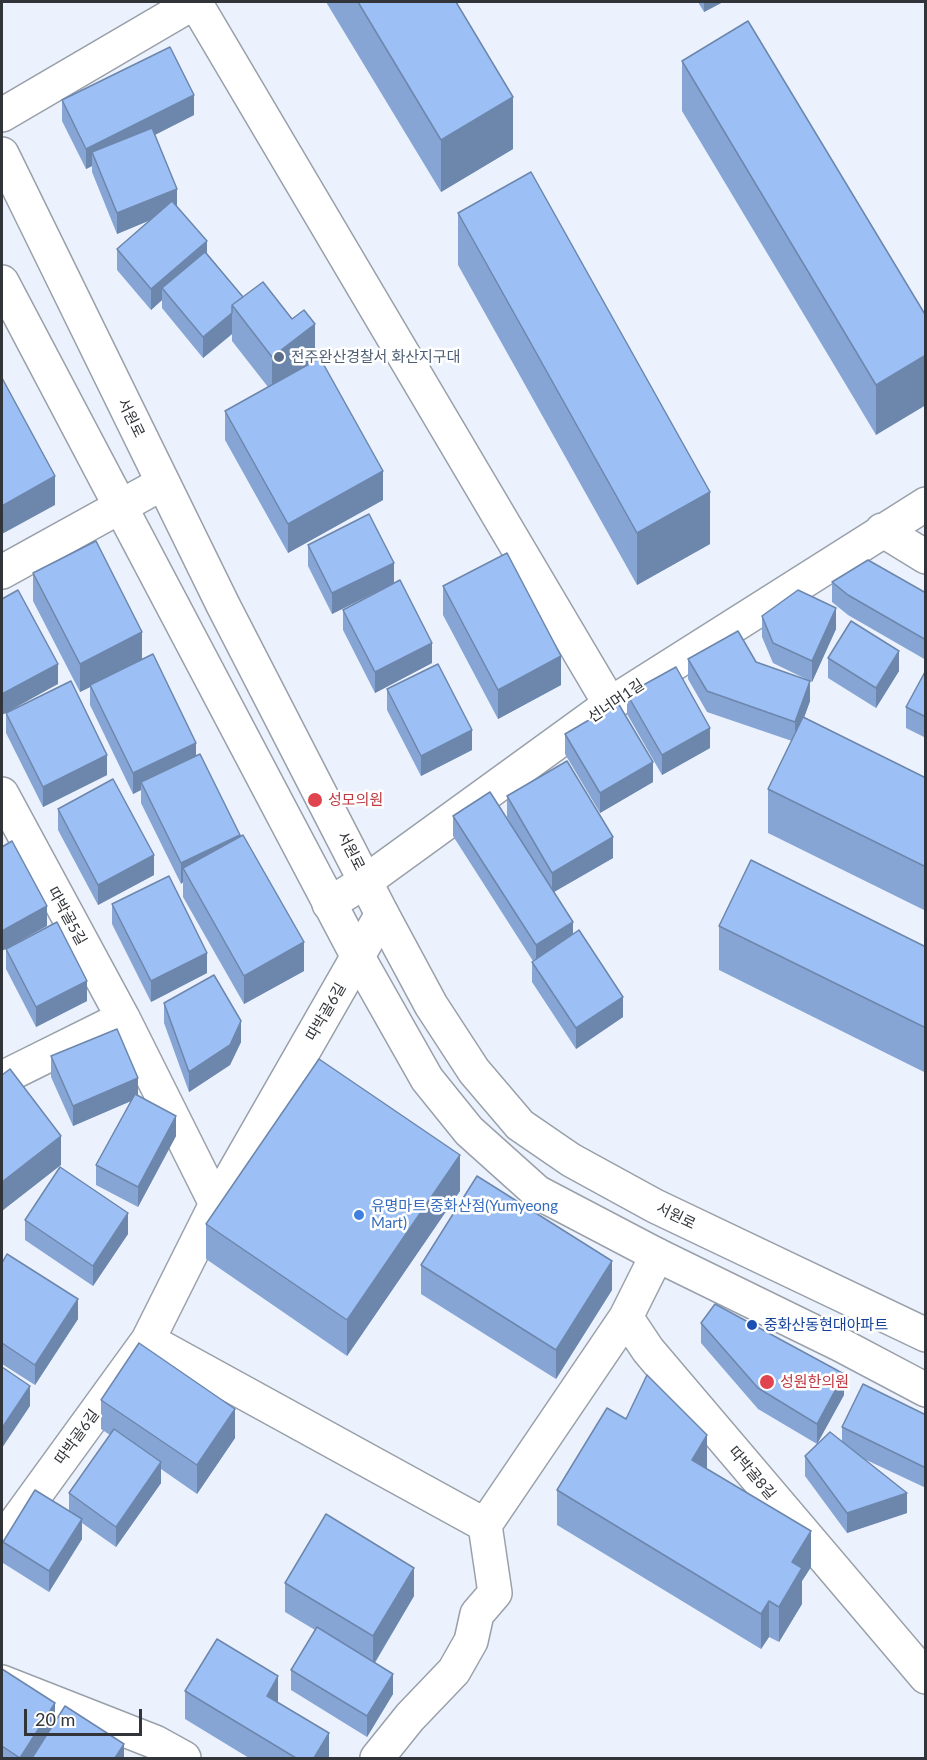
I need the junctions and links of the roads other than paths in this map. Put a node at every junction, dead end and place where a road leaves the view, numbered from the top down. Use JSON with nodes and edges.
{"nodes":[{"id":1,"x":195,"y":2,"type":"edge"},
{"id":2,"x":2,"y":115,"type":"edge"},
{"id":3,"x":2,"y":154,"type":"edge"},
{"id":4,"x":2,"y":282,"type":"edge"},
{"id":5,"x":163,"y":483,"type":"junction"},
{"id":6,"x":926,"y":504,"type":"edge"},
{"id":7,"x":119,"y":507,"type":"junction"},
{"id":8,"x":882,"y":530,"type":"junction"},
{"id":9,"x":926,"y":557,"type":"edge"},
{"id":10,"x":2,"y":573,"type":"edge"},
{"id":11,"x":610,"y":704,"type":"junction"},
{"id":12,"x":2,"y":794,"type":"edge"},
{"id":13,"x":12,"y":839,"type":"edge"},
{"id":14,"x":366,"y":881,"type":"junction"},
{"id":15,"x":329,"y":904,"type":"junction"},
{"id":16,"x":382,"y":914,"type":"junction"},
{"id":17,"x":358,"y":957,"type":"junction"},
{"id":18,"x":123,"y":1018,"type":"junction"},
{"id":19,"x":2,"y":1078,"type":"edge"},
{"id":20,"x":216,"y":1204,"type":"junction"},
{"id":21,"x":657,"y":1255,"type":"junction"},
{"id":22,"x":626,"y":1317,"type":"junction"},
{"id":23,"x":926,"y":1335,"type":"edge"},
{"id":24,"x":148,"y":1340,"type":"junction"},
{"id":25,"x":926,"y":1390,"type":"edge"},
{"id":26,"x":485,"y":1525,"type":"junction"},
{"id":27,"x":2,"y":1541,"type":"edge"},
{"id":28,"x":926,"y":1677,"type":"edge"},
{"id":29,"x":2,"y":1682,"type":"edge"},
{"id":30,"x":183,"y":1758,"type":"edge"},
{"id":31,"x":377,"y":1758,"type":"edge"}],
"edges":[{"from":1,"to":2,"type":"street"},
{"from":1,"to":11,"type":"street"},
{"from":3,"to":5,"type":"street","name":"서원로"},
{"from":4,"to":7,"type":"street"},
{"from":5,"to":7,"type":"street"},
{"from":5,"to":14,"type":"street","name":"서원로"},
{"from":6,"to":8,"type":"street","name":"선너머1길"},
{"from":7,"to":10,"type":"street"},
{"from":7,"to":15,"type":"street"},
{"from":8,"to":9,"type":"street"},
{"from":8,"to":11,"type":"street","name":"선너머1길"},
{"from":11,"to":14,"type":"street","name":"선너머1길"},
{"from":12,"to":13,"type":"street","name":"따박골5길"},
{"from":13,"to":18,"type":"street","name":"따박골5길"},
{"from":14,"to":15,"type":"street","name":"선너머1길"},
{"from":14,"to":16,"type":"street","name":"서원로"},
{"from":15,"to":17,"type":"street"},
{"from":16,"to":17,"type":"street","name":"따박골6길"},
{"from":16,"to":23,"type":"street","name":"서원로"},
{"from":17,"to":20,"type":"street","name":"따박골6길"},
{"from":17,"to":21,"type":"street"},
{"from":18,"to":19,"type":"street"},
{"from":18,"to":20,"type":"street"},
{"from":20,"to":24,"type":"street","name":"따박골6길"},
{"from":21,"to":22,"type":"street"},
{"from":21,"to":25,"type":"street"},
{"from":22,"to":26,"type":"street"},
{"from":22,"to":28,"type":"street","name":"따박골8길"},
{"from":24,"to":26,"type":"street"},
{"from":24,"to":27,"type":"street","name":"따박골6길"},
{"from":26,"to":31,"type":"street"},
{"from":29,"to":30,"type":"street"}]}
